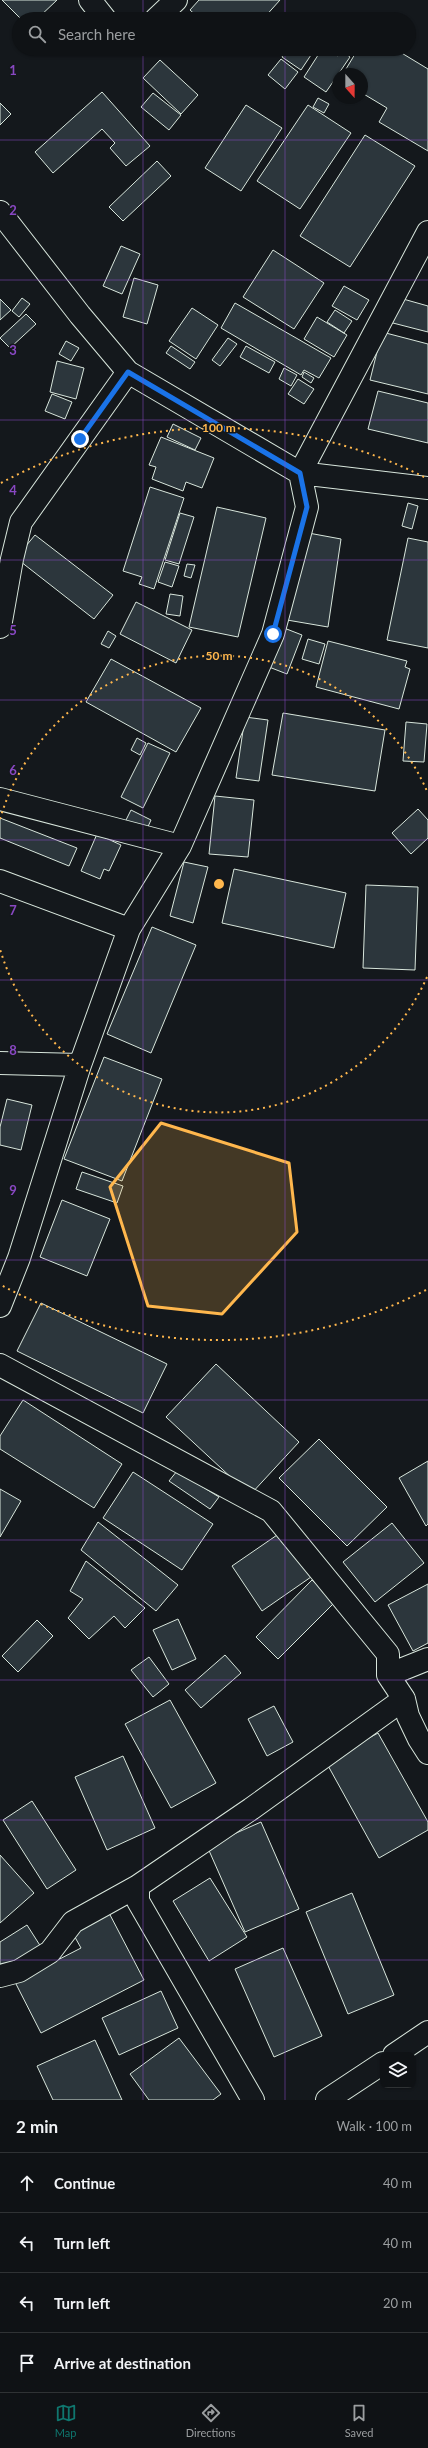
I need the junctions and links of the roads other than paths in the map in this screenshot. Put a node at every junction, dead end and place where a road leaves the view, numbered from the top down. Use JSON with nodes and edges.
{"nodes":[{"id":1,"x":90,"y":0,"type":"edge"},
{"id":2,"x":176,"y":0,"type":"edge"},
{"id":3,"x":99,"y":12,"type":"edge"},
{"id":4,"x":163,"y":12,"type":"edge"},
{"id":5,"x":0,"y":212,"type":"edge"},
{"id":6,"x":428,"y":232,"type":"edge"},
{"id":7,"x":128,"y":372,"type":"junction"},
{"id":8,"x":300,"y":473,"type":"junction"},
{"id":9,"x":428,"y":488,"type":"edge"},
{"id":10,"x":0,"y":628,"type":"edge"},
{"id":11,"x":0,"y":799,"type":"edge"},
{"id":12,"x":180,"y":846,"type":"junction"},
{"id":13,"x":0,"y":881,"type":"edge"},
{"id":14,"x":129,"y":929,"type":"junction"},
{"id":15,"x":0,"y":1063,"type":"edge"},
{"id":16,"x":80,"y":1065,"type":"junction"},
{"id":17,"x":0,"y":1306,"type":"edge"},
{"id":18,"x":0,"y":1365,"type":"edge"},
{"id":19,"x":428,"y":1659,"type":"edge"},
{"id":20,"x":388,"y":1675,"type":"junction"},
{"id":21,"x":404,"y":1699,"type":"junction"},
{"id":22,"x":428,"y":1753,"type":"edge"},
{"id":23,"x":138,"y":1886,"type":"junction"},
{"id":24,"x":0,"y":1976,"type":"edge"},
{"id":25,"x":428,"y":2032,"type":"edge"},
{"id":26,"x":398,"y":2052,"type":"edge"},
{"id":27,"x":380,"y":2064,"type":"edge"},
{"id":28,"x":253,"y":2100,"type":"edge"},
{"id":29,"x":327,"y":2100,"type":"edge"}],
"edges":[{"from":1,"to":3,"type":"street"},
{"from":2,"to":4,"type":"street"},
{"from":5,"to":7,"type":"street"},
{"from":6,"to":8,"type":"street"},
{"from":7,"to":8,"type":"street"},
{"from":7,"to":10,"type":"street"},
{"from":8,"to":9,"type":"street"},
{"from":8,"to":12,"type":"street"},
{"from":11,"to":12,"type":"street"},
{"from":12,"to":14,"type":"street"},
{"from":13,"to":14,"type":"street"},
{"from":14,"to":16,"type":"street"},
{"from":15,"to":16,"type":"street"},
{"from":16,"to":17,"type":"street"},
{"from":18,"to":20,"type":"street"},
{"from":19,"to":20,"type":"street"},
{"from":20,"to":21,"type":"street"},
{"from":21,"to":22,"type":"street"},
{"from":21,"to":23,"type":"street"},
{"from":23,"to":24,"type":"street"},
{"from":23,"to":28,"type":"street"},
{"from":25,"to":26,"type":"street"},
{"from":27,"to":29,"type":"street"}]}
